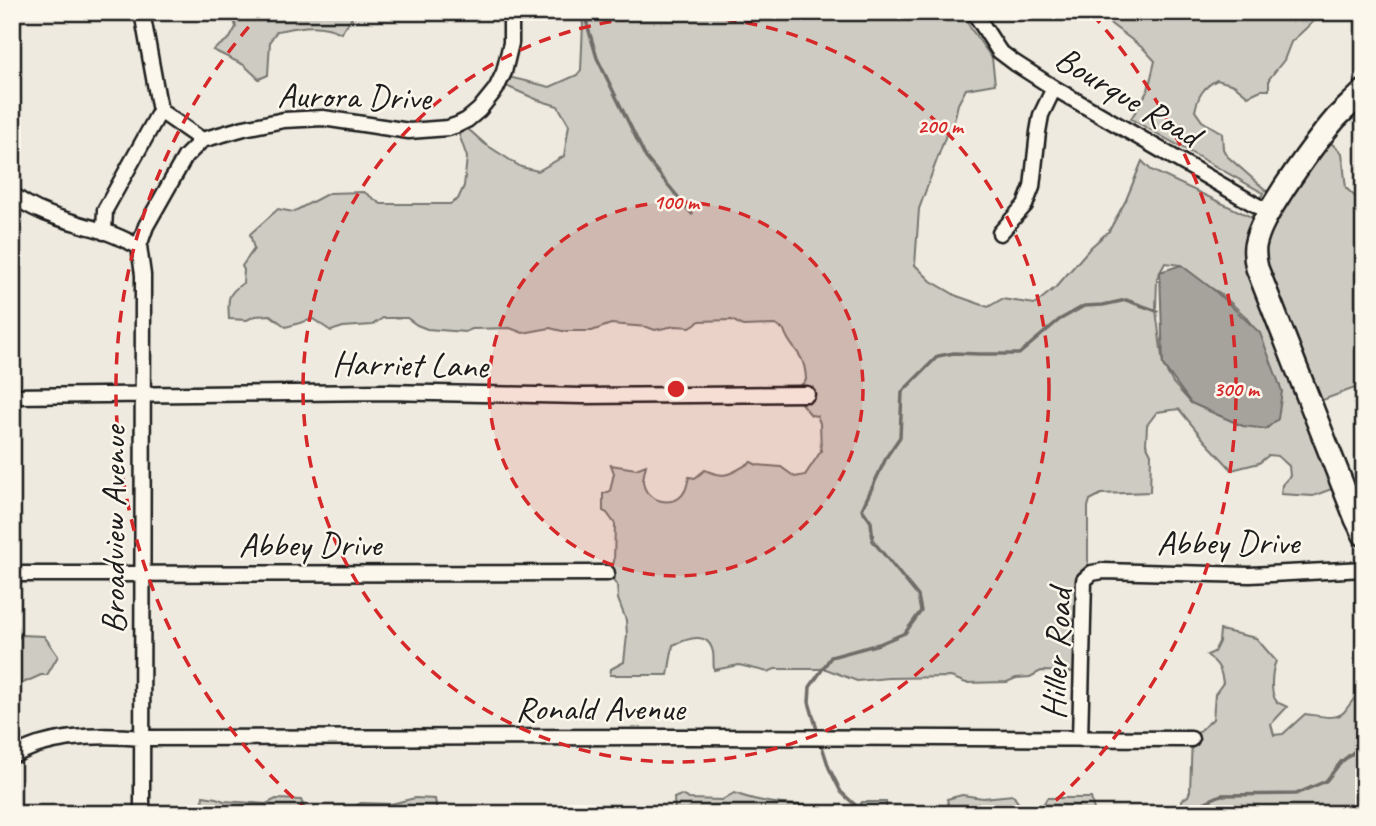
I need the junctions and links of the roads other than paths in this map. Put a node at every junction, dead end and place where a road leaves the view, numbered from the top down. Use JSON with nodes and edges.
{"nodes":[{"id":1,"x":142,"y":12,"type":"edge"},
{"id":2,"x":509,"y":12,"type":"edge"},
{"id":3,"x":974,"y":12,"type":"edge"},
{"id":4,"x":1054,"y":88,"type":"junction"},
{"id":5,"x":1364,"y":91,"type":"edge"},
{"id":6,"x":160,"y":111,"type":"junction"},
{"id":7,"x":202,"y":140,"type":"junction"},
{"id":8,"x":12,"y":194,"type":"edge"},
{"id":9,"x":1268,"y":212,"type":"junction"},
{"id":10,"x":104,"y":232,"type":"junction"},
{"id":11,"x":1000,"y":233,"type":"dead end"},
{"id":12,"x":139,"y":246,"type":"junction"},
{"id":13,"x":142,"y":394,"type":"junction"},
{"id":14,"x":807,"y":394,"type":"dead end"},
{"id":15,"x":12,"y":396,"type":"edge"},
{"id":16,"x":1364,"y":535,"type":"edge"},
{"id":17,"x":1364,"y":569,"type":"edge"},
{"id":18,"x":607,"y":573,"type":"dead end"},
{"id":19,"x":1092,"y":573,"type":"joint"},
{"id":20,"x":12,"y":574,"type":"edge"},
{"id":21,"x":143,"y":575,"type":"junction"},
{"id":22,"x":143,"y":738,"type":"junction"},
{"id":23,"x":1080,"y":739,"type":"junction"},
{"id":24,"x":1191,"y":739,"type":"dead end"},
{"id":25,"x":12,"y":756,"type":"edge"},
{"id":26,"x":142,"y":814,"type":"edge"}],
"edges":[{"from":1,"to":6,"type":"street"},
{"from":2,"to":7,"type":"street","name":"Aurora Drive"},
{"from":3,"to":4,"type":"street","name":"Bourque Road"},
{"from":4,"to":9,"type":"street","name":"Bourque Road"},
{"from":4,"to":11,"type":"street"},
{"from":5,"to":9,"type":"street"},
{"from":6,"to":7,"type":"street"},
{"from":6,"to":10,"type":"street"},
{"from":7,"to":12,"type":"street"},
{"from":8,"to":10,"type":"street"},
{"from":9,"to":16,"type":"street"},
{"from":10,"to":12,"type":"street"},
{"from":12,"to":13,"type":"street","name":"Broadview Avenue"},
{"from":13,"to":14,"type":"street","name":"Harriet Lane"},
{"from":13,"to":15,"type":"street","name":"Harriet Lane"},
{"from":13,"to":21,"type":"street","name":"Broadview Avenue"},
{"from":17,"to":19,"type":"street","name":"Abbey Drive"},
{"from":18,"to":21,"type":"street","name":"Abbey Drive"},
{"from":19,"to":23,"type":"street","name":"Hiller Road"},
{"from":20,"to":21,"type":"street","name":"Abbey Drive"},
{"from":21,"to":22,"type":"street","name":"Broadview Avenue"},
{"from":22,"to":23,"type":"street","name":"Ronald Avenue"},
{"from":22,"to":25,"type":"street","name":"Ronald Avenue"},
{"from":22,"to":26,"type":"street","name":"Broadview Avenue"},
{"from":23,"to":24,"type":"street","name":"Ronald Avenue"}]}
